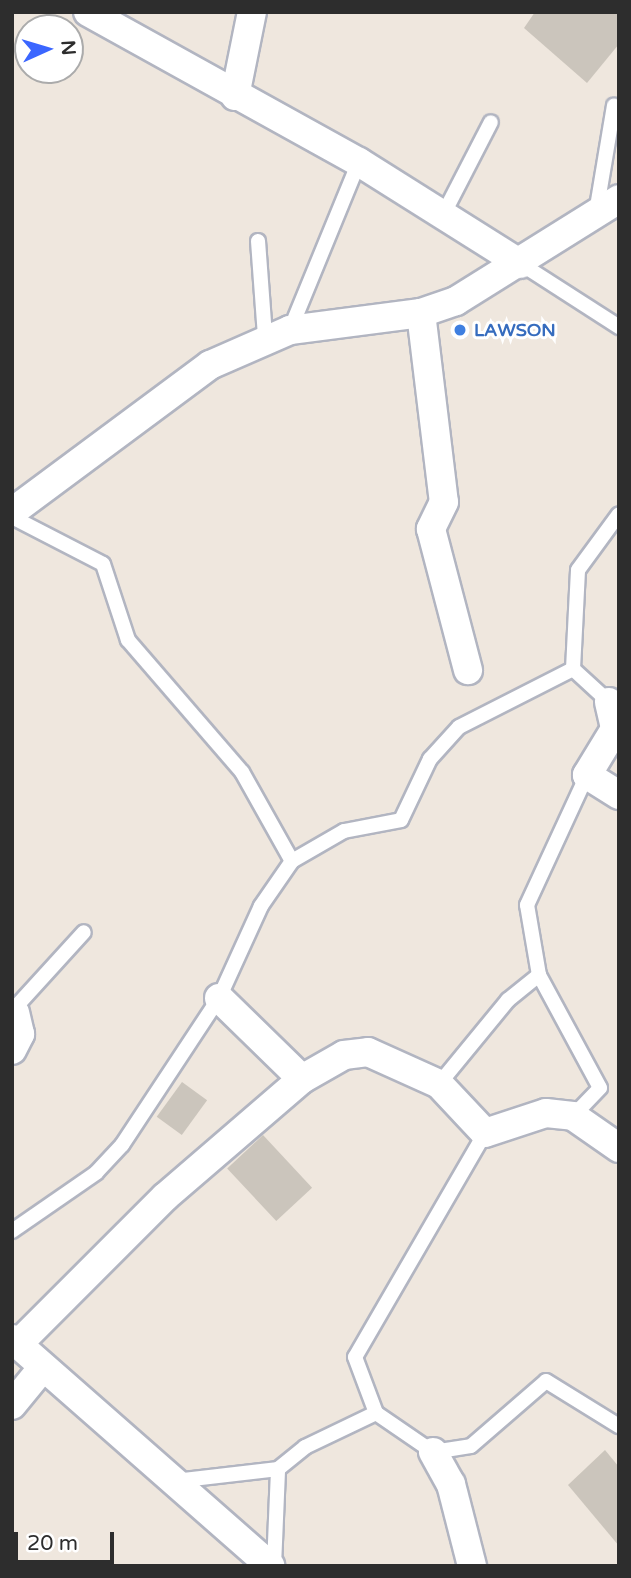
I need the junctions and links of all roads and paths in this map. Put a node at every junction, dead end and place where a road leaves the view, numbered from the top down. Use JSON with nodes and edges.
{"nodes":[{"id":1,"x":88,"y":12,"type":"edge"},
{"id":2,"x":252,"y":12,"type":"edge"},
{"id":3,"x":235,"y":96,"type":"junction"},
{"id":4,"x":614,"y":105,"type":"dead end"},
{"id":5,"x":491,"y":122,"type":"dead end"},
{"id":6,"x":359,"y":162,"type":"junction"},
{"id":7,"x":619,"y":199,"type":"edge"},
{"id":8,"x":444,"y":213,"type":"junction"},
{"id":9,"x":595,"y":214,"type":"junction"},
{"id":10,"x":258,"y":241,"type":"dead end"},
{"id":11,"x":521,"y":264,"type":"junction"},
{"id":12,"x":421,"y":313,"type":"junction"},
{"id":13,"x":619,"y":327,"type":"edge"},
{"id":14,"x":277,"y":334,"type":"junction"},
{"id":15,"x":619,"y":513,"type":"edge"},
{"id":16,"x":12,"y":515,"type":"edge"},
{"id":17,"x":573,"y":669,"type":"junction"},
{"id":18,"x":468,"y":670,"type":"dead end"},
{"id":19,"x":609,"y":702,"type":"joint"},
{"id":20,"x":587,"y":775,"type":"junction"},
{"id":21,"x":619,"y":795,"type":"edge"},
{"id":22,"x":292,"y":861,"type":"junction"},
{"id":23,"x":84,"y":932,"type":"dead end"},
{"id":24,"x":539,"y":975,"type":"junction"},
{"id":25,"x":219,"y":998,"type":"junction"},
{"id":26,"x":14,"y":1011,"type":"edge"},
{"id":27,"x":12,"y":1050,"type":"edge"},
{"id":28,"x":302,"y":1079,"type":"junction"},
{"id":29,"x":439,"y":1084,"type":"junction"},
{"id":30,"x":573,"y":1116,"type":"junction"},
{"id":31,"x":485,"y":1133,"type":"junction"},
{"id":32,"x":619,"y":1148,"type":"edge"},
{"id":33,"x":12,"y":1231,"type":"edge"},
{"id":34,"x":15,"y":1341,"type":"edge"},
{"id":35,"x":43,"y":1367,"type":"junction"},
{"id":36,"x":12,"y":1405,"type":"edge"},
{"id":37,"x":376,"y":1413,"type":"junction"},
{"id":38,"x":619,"y":1426,"type":"edge"},
{"id":39,"x":433,"y":1452,"type":"junction"},
{"id":40,"x":278,"y":1469,"type":"junction"},
{"id":41,"x":173,"y":1481,"type":"junction"},
{"id":42,"x":272,"y":1566,"type":"edge"},
{"id":43,"x":472,"y":1566,"type":"edge"}],
"edges":[{"from":1,"to":3,"type":"street"},
{"from":2,"to":3,"type":"street"},
{"from":3,"to":6,"type":"street"},
{"from":4,"to":9,"type":"lane"},
{"from":5,"to":8,"type":"lane"},
{"from":6,"to":8,"type":"street"},
{"from":6,"to":14,"type":"lane"},
{"from":7,"to":9,"type":"street"},
{"from":8,"to":11,"type":"street"},
{"from":9,"to":11,"type":"street"},
{"from":10,"to":14,"type":"lane"},
{"from":11,"to":12,"type":"street"},
{"from":11,"to":13,"type":"lane"},
{"from":12,"to":14,"type":"street"},
{"from":12,"to":18,"type":"street"},
{"from":14,"to":16,"type":"street"},
{"from":15,"to":17,"type":"lane"},
{"from":16,"to":22,"type":"lane"},
{"from":17,"to":19,"type":"lane"},
{"from":17,"to":22,"type":"lane"},
{"from":19,"to":20,"type":"street"},
{"from":20,"to":21,"type":"street"},
{"from":20,"to":24,"type":"lane"},
{"from":22,"to":25,"type":"lane"},
{"from":23,"to":26,"type":"lane"},
{"from":24,"to":29,"type":"lane"},
{"from":24,"to":30,"type":"lane"},
{"from":25,"to":28,"type":"street"},
{"from":25,"to":33,"type":"lane"},
{"from":26,"to":27,"type":"street"},
{"from":28,"to":29,"type":"street"},
{"from":28,"to":34,"type":"street"},
{"from":29,"to":31,"type":"street"},
{"from":30,"to":31,"type":"street"},
{"from":30,"to":32,"type":"street"},
{"from":31,"to":37,"type":"lane"},
{"from":34,"to":35,"type":"street"},
{"from":35,"to":36,"type":"street"},
{"from":35,"to":41,"type":"street"},
{"from":37,"to":39,"type":"lane"},
{"from":37,"to":40,"type":"lane"},
{"from":38,"to":39,"type":"lane"},
{"from":39,"to":43,"type":"street"},
{"from":40,"to":41,"type":"lane"},
{"from":40,"to":42,"type":"lane"},
{"from":41,"to":42,"type":"street"}]}
